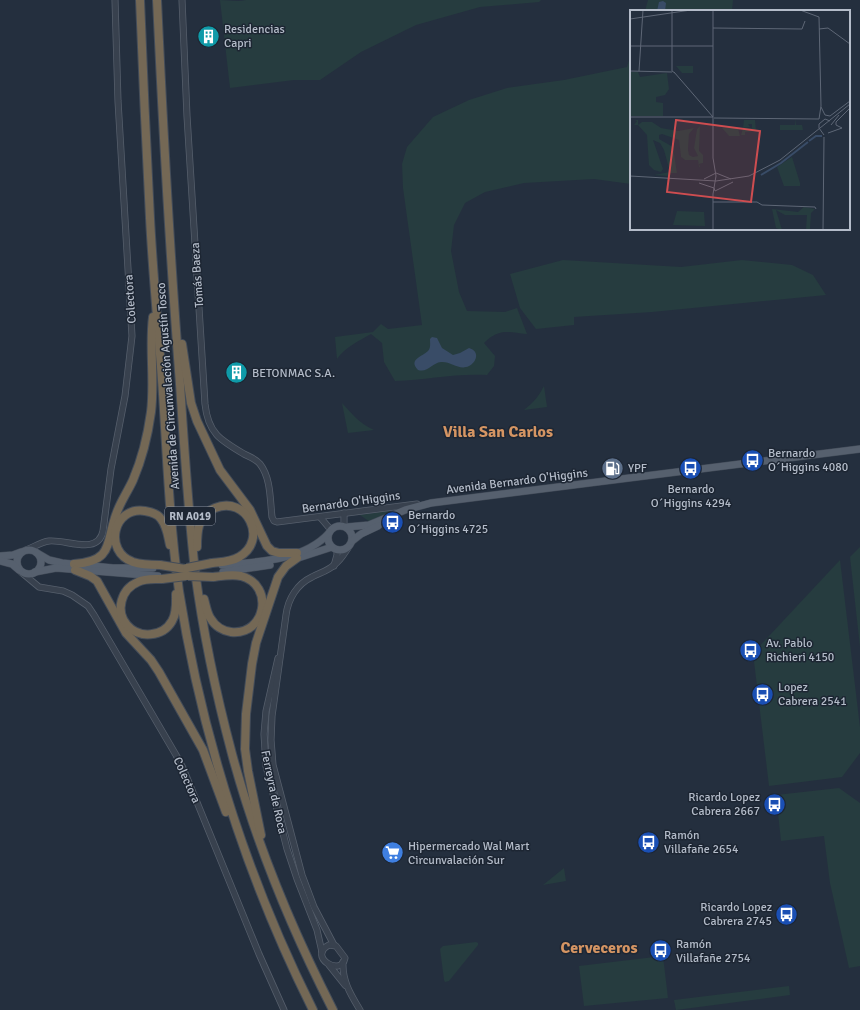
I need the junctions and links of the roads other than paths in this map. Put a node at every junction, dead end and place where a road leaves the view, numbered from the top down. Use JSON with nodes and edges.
{"nodes":[{"id":1,"x":115,"y":0,"type":"edge"},
{"id":2,"x":140,"y":0,"type":"edge"},
{"id":3,"x":157,"y":0,"type":"edge"},
{"id":4,"x":182,"y":0,"type":"edge"},
{"id":5,"x":170,"y":260,"type":"junction"},
{"id":6,"x":156,"y":298,"type":"junction"},
{"id":7,"x":860,"y":449,"type":"edge"},
{"id":8,"x":860,"y":453,"type":"edge"},
{"id":9,"x":788,"y":460,"type":"junction"},
{"id":10,"x":646,"y":478,"type":"junction"},
{"id":11,"x":431,"y":503,"type":"junction"},
{"id":12,"x":344,"y":513,"type":"junction"},
{"id":13,"x":320,"y":517,"type":"junction"},
{"id":14,"x":274,"y":521,"type":"joint"},
{"id":15,"x":345,"y":526,"type":"junction"},
{"id":16,"x":330,"y":532,"type":"junction"},
{"id":17,"x":48,"y":541,"type":"junction"},
{"id":18,"x":352,"y":541,"type":"junction"},
{"id":19,"x":334,"y":548,"type":"junction"},
{"id":20,"x":348,"y":548,"type":"junction"},
{"id":21,"x":24,"y":550,"type":"junction"},
{"id":22,"x":37,"y":553,"type":"junction"},
{"id":23,"x":297,"y":555,"type":"junction"},
{"id":24,"x":0,"y":556,"type":"edge"},
{"id":25,"x":0,"y":561,"type":"edge"},
{"id":26,"x":334,"y":566,"type":"junction"},
{"id":27,"x":74,"y":567,"type":"junction"},
{"id":28,"x":213,"y":570,"type":"junction"},
{"id":29,"x":20,"y":571,"type":"junction"},
{"id":30,"x":161,"y":572,"type":"junction"},
{"id":31,"x":177,"y":572,"type":"junction"},
{"id":32,"x":189,"y":572,"type":"junction"},
{"id":33,"x":34,"y":573,"type":"junction"},
{"id":34,"x":43,"y":588,"type":"junction"},
{"id":35,"x":284,"y":628,"type":"junction"},
{"id":36,"x":263,"y":852,"type":"junction"},
{"id":37,"x":264,"y":904,"type":"junction"},
{"id":38,"x":334,"y":945,"type":"junction"},
{"id":39,"x":322,"y":952,"type":"junction"},
{"id":40,"x":343,"y":962,"type":"junction"},
{"id":41,"x":329,"y":964,"type":"junction"},
{"id":42,"x":349,"y":990,"type":"junction"},
{"id":43,"x":284,"y":1010,"type":"edge"},
{"id":44,"x":313,"y":1010,"type":"edge"},
{"id":45,"x":333,"y":1010,"type":"edge"},
{"id":46,"x":360,"y":1010,"type":"edge"}],
"edges":[{"from":1,"to":17,"type":"street","name":"Colectora"},
{"from":2,"to":6,"type":"highway","name":"Avenida de Circunvalación Agustín Tosco","number":"RN A019"},
{"from":3,"to":5,"type":"highway","name":"Avenida de Circunvalación Agustín Tosco","number":"RN A019"},
{"from":4,"to":14,"type":"street","name":"Tomás Baeza"},
{"from":5,"to":23,"type":"highway"},
{"from":5,"to":32,"type":"highway","name":"Avenida de Circunvalación Agustín Tosco","number":"RN A019"},
{"from":6,"to":27,"type":"highway"},
{"from":6,"to":31,"type":"highway","name":"Avenida de Circunvalación Agustín Tosco","number":"RN A019"},
{"from":7,"to":9,"type":"main road","name":"Avenida Bernardo O'Higgins"},
{"from":8,"to":9,"type":"main road","name":"Avenida Bernardo O'Higgins"},
{"from":9,"to":10,"type":"main road","name":"Avenida Bernardo O'Higgins"},
{"from":10,"to":11,"type":"main road","name":"Avenida Bernardo O'Higgins"},
{"from":10,"to":18,"type":"main road","name":"Avenida Bernardo O'Higgins"},
{"from":11,"to":12,"type":"street","name":"Bernardo O'Higgins"},
{"from":11,"to":15,"type":"main road","name":"Avenida Bernardo O'Higgins"},
{"from":12,"to":13,"type":"street","name":"Bernardo O'Higgins"},
{"from":12,"to":15,"type":"street"},
{"from":13,"to":14,"type":"street","name":"Bernardo O'Higgins"},
{"from":13,"to":16,"type":"street"},
{"from":15,"to":16,"type":"main road"},
{"from":15,"to":18,"type":"main road"},
{"from":16,"to":19,"type":"main road"},
{"from":16,"to":23,"type":"main road"},
{"from":17,"to":21,"type":"street","name":"Colectora"},
{"from":17,"to":22,"type":"street"},
{"from":18,"to":20,"type":"main road"},
{"from":19,"to":20,"type":"main road"},
{"from":19,"to":23,"type":"main road"},
{"from":19,"to":26,"type":"street"},
{"from":20,"to":26,"type":"street","name":"Ferreyra de Roca"},
{"from":21,"to":22,"type":"main road"},
{"from":21,"to":24,"type":"main road"},
{"from":21,"to":29,"type":"main road"},
{"from":22,"to":27,"type":"main road"},
{"from":22,"to":33,"type":"main road"},
{"from":23,"to":28,"type":"main road"},
{"from":23,"to":36,"type":"highway"},
{"from":25,"to":29,"type":"main road"},
{"from":26,"to":35,"type":"street","name":"Ferreyra de Roca"},
{"from":27,"to":30,"type":"main road"},
{"from":27,"to":33,"type":"main road"},
{"from":27,"to":37,"type":"highway"},
{"from":28,"to":32,"type":"highway","bridge":true},
{"from":28,"to":32,"type":"highway","bridge":true},
{"from":28,"to":32,"type":"highway"},
{"from":28,"to":32,"type":"highway"},
{"from":29,"to":33,"type":"main road"},
{"from":29,"to":34,"type":"street","name":"Colectora"},
{"from":30,"to":31,"type":"highway"},
{"from":30,"to":31,"type":"highway"},
{"from":30,"to":32,"type":"highway","bridge":true},
{"from":30,"to":32,"type":"highway","bridge":true},
{"from":31,"to":37,"type":"highway","name":"Avenida de Circunvalación Agustín Tosco","number":"RN A019"},
{"from":32,"to":36,"type":"highway","name":"Avenida de Circunvalación Agustín Tosco","number":"RN A019"},
{"from":33,"to":34,"type":"street"},
{"from":34,"to":43,"type":"street","name":"Colectora"},
{"from":35,"to":38,"type":"street","name":"Ferreyra de Roca"},
{"from":35,"to":39,"type":"street","name":"Ferreyra de Roca"},
{"from":36,"to":45,"type":"highway","name":"Avenida de Circunvalación Agustín Tosco","number":"RN A019"},
{"from":37,"to":44,"type":"highway","name":"Avenida de Circunvalación Agustín Tosco","number":"RN A019"},
{"from":38,"to":39,"type":"street"},
{"from":38,"to":40,"type":"street","name":"Ferreyra de Roca"},
{"from":39,"to":41,"type":"street","name":"Ferreyra de Roca"},
{"from":40,"to":41,"type":"street"},
{"from":40,"to":42,"type":"street","name":"Ferreyra de Roca"},
{"from":41,"to":42,"type":"street","name":"Ferreyra de Roca"},
{"from":42,"to":46,"type":"street","name":"Ferreyra de Roca"}]}
